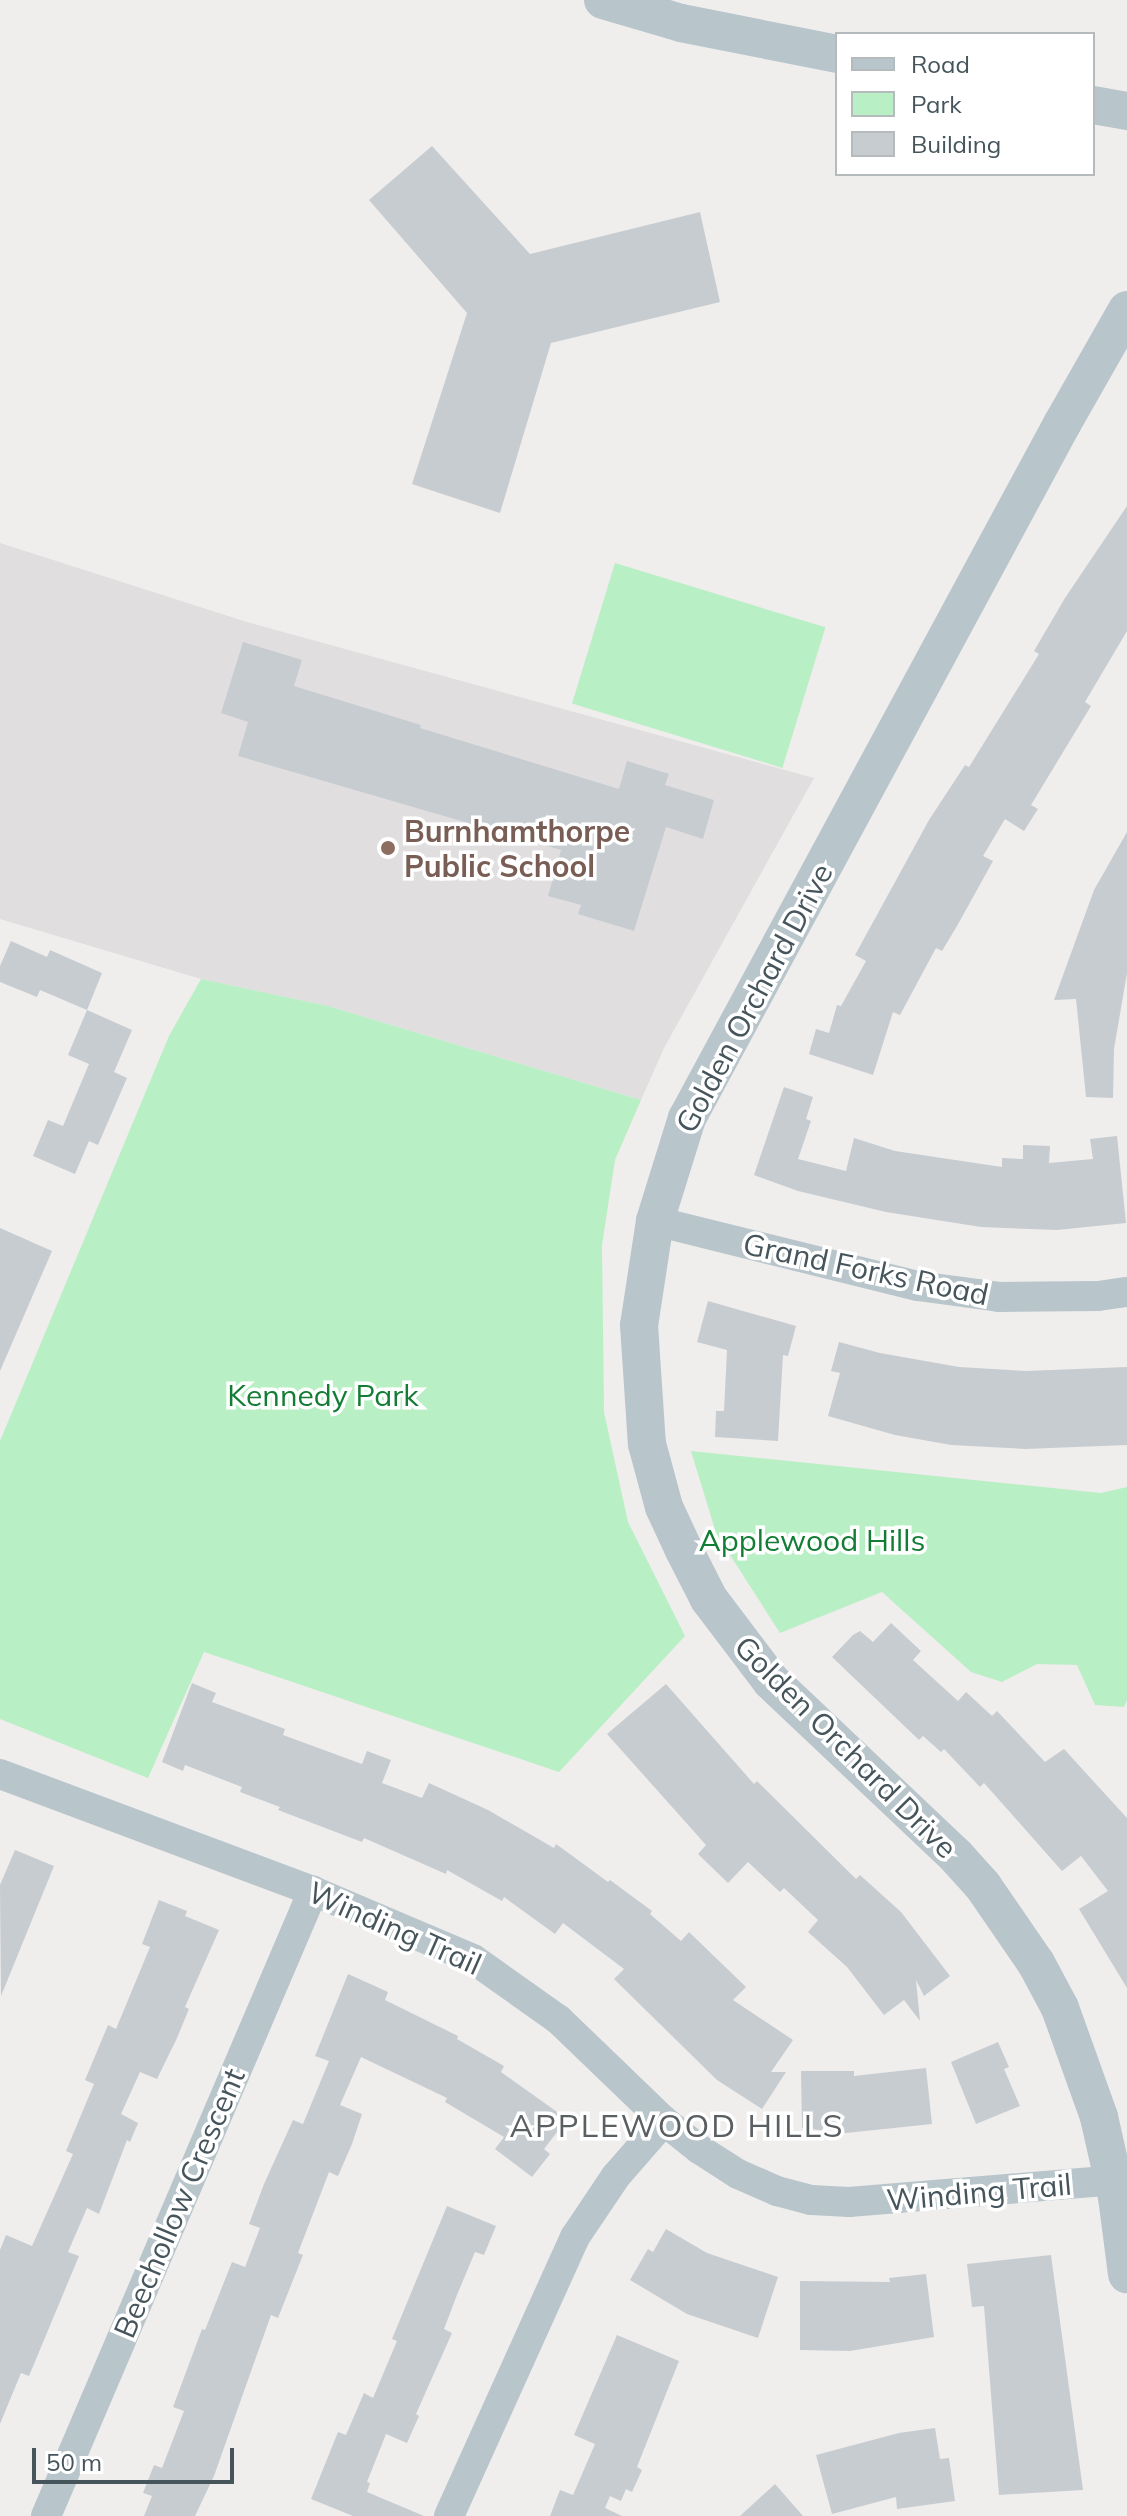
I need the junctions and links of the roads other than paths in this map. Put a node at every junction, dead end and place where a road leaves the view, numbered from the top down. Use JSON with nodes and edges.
{"nodes":[{"id":1,"x":603,"y":0,"type":"edge"},
{"id":2,"x":835,"y":54,"type":"edge"},
{"id":3,"x":1095,"y":105,"type":"edge"},
{"id":4,"x":1127,"y":111,"type":"edge"},
{"id":5,"x":1127,"y":310,"type":"edge"},
{"id":6,"x":655,"y":1221,"type":"junction"},
{"id":7,"x":1127,"y":1292,"type":"edge"},
{"id":8,"x":0,"y":1774,"type":"edge"},
{"id":9,"x":313,"y":1891,"type":"junction"},
{"id":10,"x":664,"y":2121,"type":"junction"},
{"id":11,"x":1114,"y":2180,"type":"junction"},
{"id":12,"x":1127,"y":2274,"type":"edge"},
{"id":13,"x":46,"y":2516,"type":"edge"},
{"id":14,"x":449,"y":2516,"type":"edge"}],
"edges":[{"from":1,"to":2,"type":"street"},
{"from":3,"to":4,"type":"street"},
{"from":5,"to":6,"type":"street","name":"Golden Orchard Drive"},
{"from":6,"to":7,"type":"street","name":"Grand Forks Road"},
{"from":6,"to":11,"type":"street","name":"Golden Orchard Drive"},
{"from":8,"to":9,"type":"street","name":"Winding Trail"},
{"from":9,"to":10,"type":"street","name":"Winding Trail"},
{"from":9,"to":13,"type":"street","name":"Beechollow Crescent"},
{"from":10,"to":11,"type":"street","name":"Winding Trail"},
{"from":10,"to":14,"type":"street"},
{"from":11,"to":12,"type":"street","name":"Golden Orchard Drive"}]}
